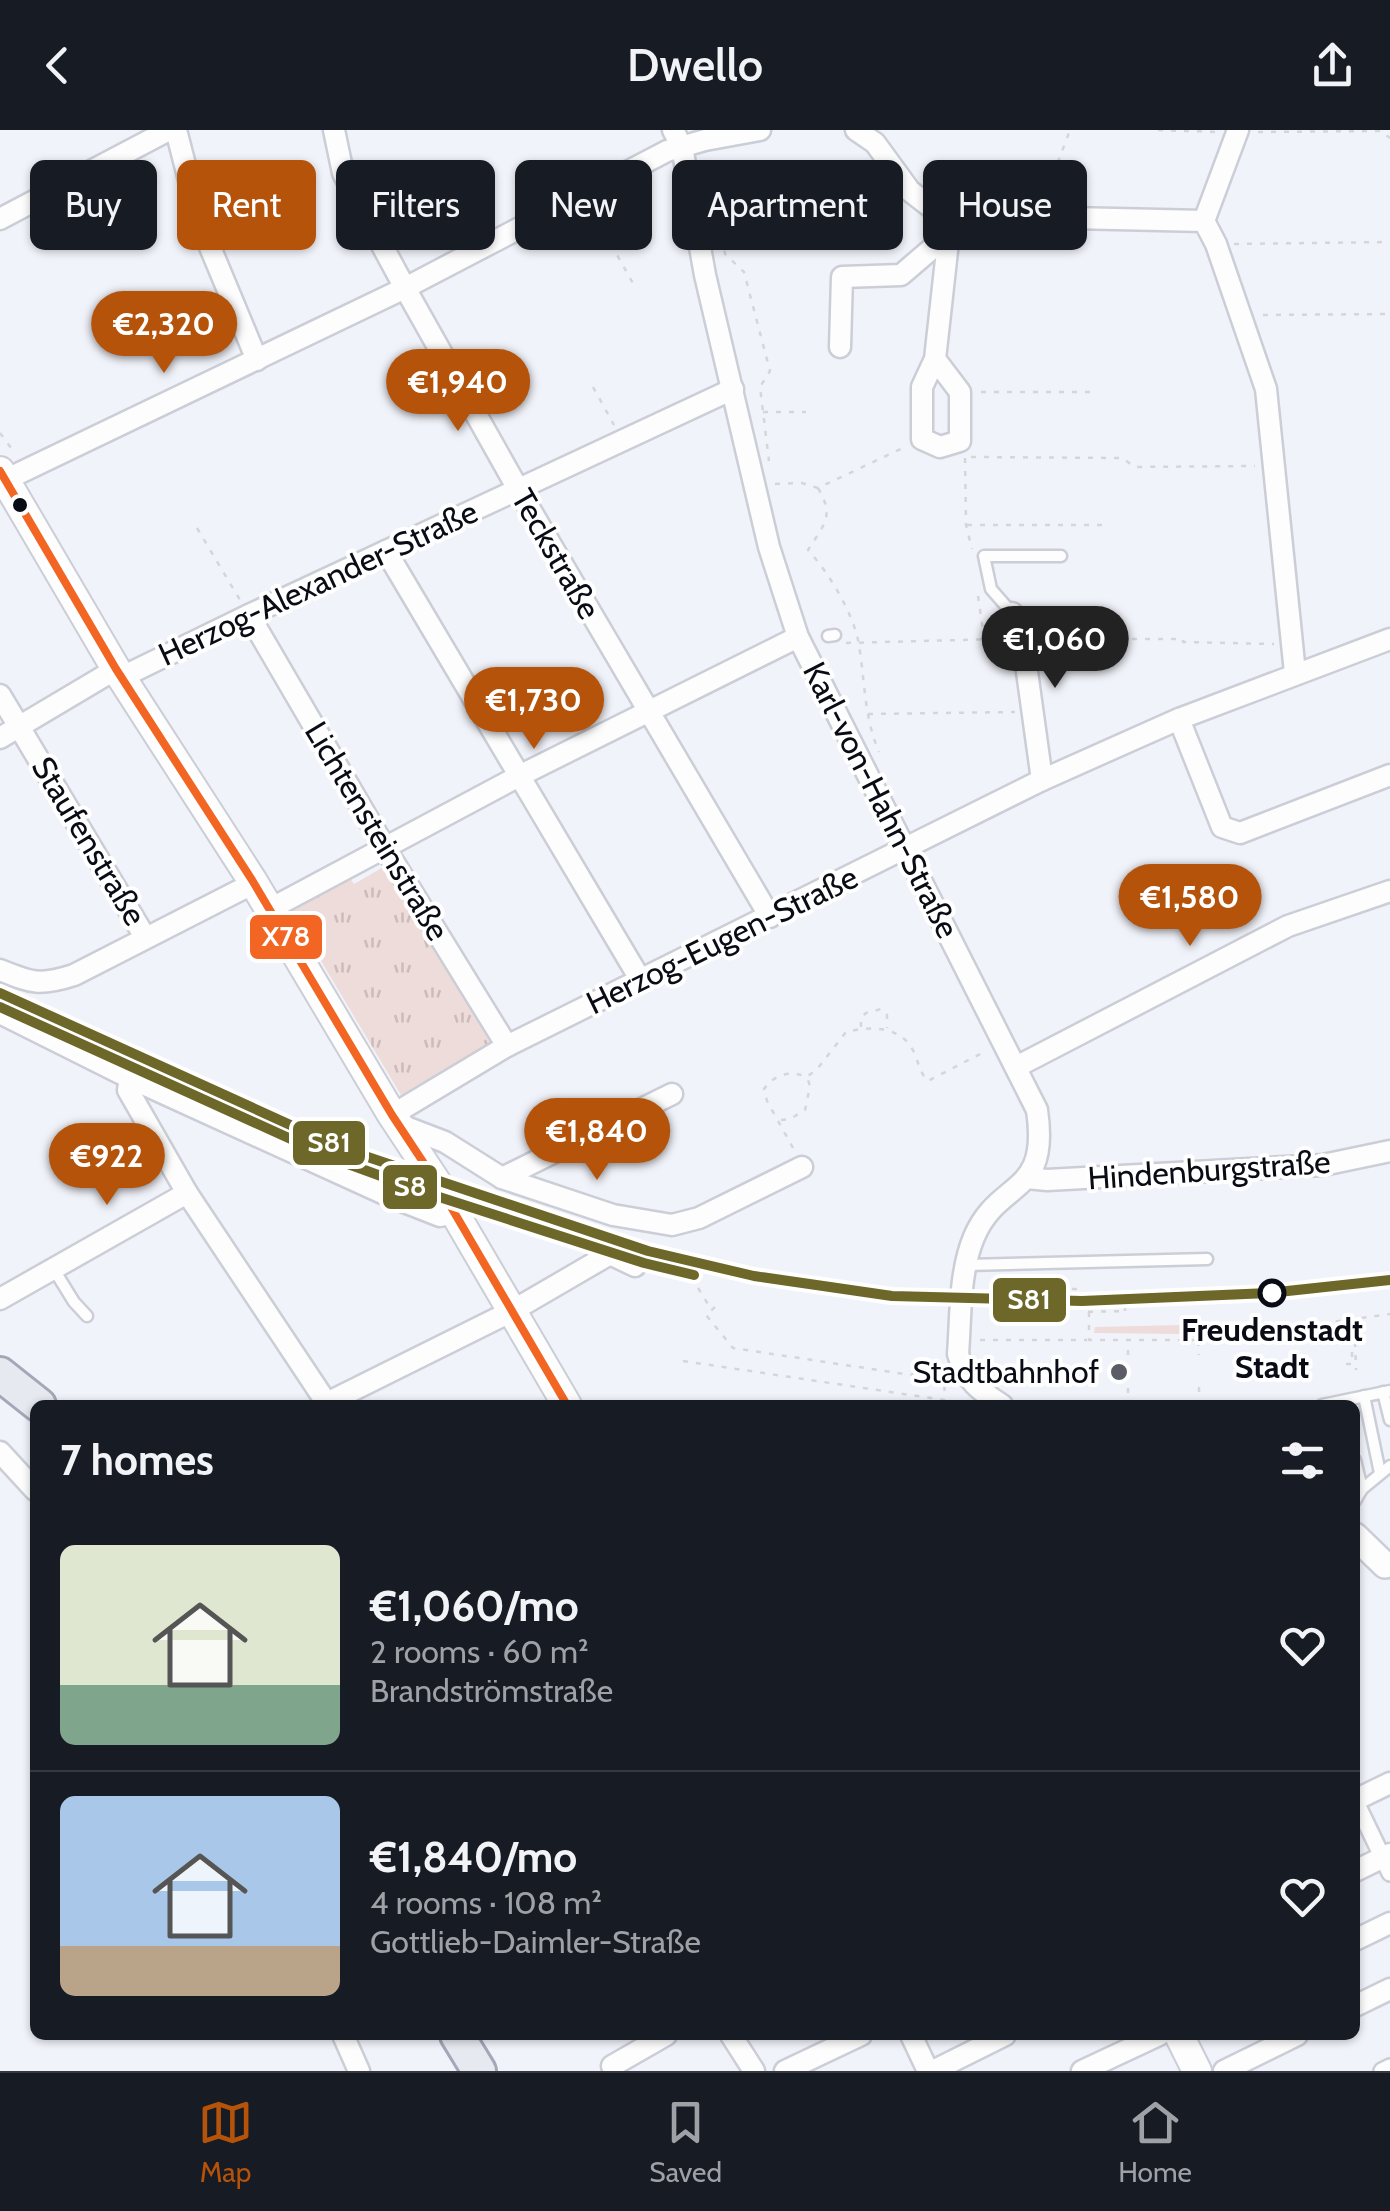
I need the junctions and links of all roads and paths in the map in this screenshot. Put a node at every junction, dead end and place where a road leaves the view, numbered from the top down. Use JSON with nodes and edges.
{"nodes":[{"id":1,"x":173,"y":130,"type":"edge"},
{"id":2,"x":334,"y":130,"type":"edge"},
{"id":3,"x":760,"y":130,"type":"edge"},
{"id":4,"x":856,"y":130,"type":"edge"},
{"id":5,"x":1070,"y":130,"type":"edge"},
{"id":6,"x":1158,"y":130,"type":"edge"},
{"id":7,"x":1238,"y":131,"type":"edge"},
{"id":8,"x":680,"y":136,"type":"edge"},
{"id":9,"x":1390,"y":138,"type":"edge"},
{"id":10,"x":705,"y":140,"type":"junction"},
{"id":11,"x":652,"y":160,"type":"edge"},
{"id":12,"x":1059,"y":160,"type":"edge"},
{"id":13,"x":923,"y":202,"type":"edge"},
{"id":14,"x":0,"y":218,"type":"edge"},
{"id":15,"x":1204,"y":222,"type":"junction"},
{"id":16,"x":1087,"y":223,"type":"edge"},
{"id":17,"x":515,"y":231,"type":"edge"},
{"id":18,"x":1388,"y":242,"type":"edge"},
{"id":19,"x":1216,"y":244,"type":"junction"},
{"id":20,"x":614,"y":250,"type":"edge"},
{"id":21,"x":925,"y":250,"type":"edge"},
{"id":22,"x":947,"y":250,"type":"edge"},
{"id":23,"x":945,"y":274,"type":"junction"},
{"id":24,"x":901,"y":275,"type":"junction"},
{"id":25,"x":635,"y":287,"type":"dead end"},
{"id":26,"x":404,"y":288,"type":"junction"},
{"id":27,"x":1390,"y":314,"type":"edge"},
{"id":28,"x":1241,"y":316,"type":"junction"},
{"id":29,"x":840,"y":347,"type":"dead end"},
{"id":30,"x":935,"y":359,"type":"junction"},
{"id":31,"x":258,"y":360,"type":"junction"},
{"id":32,"x":593,"y":387,"type":"dead end"},
{"id":33,"x":733,"y":389,"type":"junction"},
{"id":34,"x":960,"y":392,"type":"junction"},
{"id":35,"x":1093,"y":392,"type":"dead end"},
{"id":36,"x":762,"y":412,"type":"junction"},
{"id":37,"x":806,"y":412,"type":"dead end"},
{"id":38,"x":0,"y":433,"type":"edge"},
{"id":39,"x":922,"y":439,"type":"junction"},
{"id":40,"x":623,"y":441,"type":"junction"},
{"id":41,"x":965,"y":457,"type":"dead end"},
{"id":42,"x":1274,"y":458,"type":"junction"},
{"id":43,"x":10,"y":474,"type":"edge"},
{"id":44,"x":764,"y":485,"type":"junction"},
{"id":45,"x":818,"y":488,"type":"junction"},
{"id":46,"x":518,"y":489,"type":"junction"},
{"id":47,"x":966,"y":525,"type":"dead end"},
{"id":48,"x":1107,"y":525,"type":"dead end"},
{"id":49,"x":197,"y":528,"type":"dead end"},
{"id":50,"x":386,"y":551,"type":"junction"},
{"id":51,"x":1060,"y":556,"type":"dead end"},
{"id":52,"x":1012,"y":613,"type":"joint"},
{"id":53,"x":249,"y":614,"type":"junction"},
{"id":54,"x":798,"y":637,"type":"junction"},
{"id":55,"x":834,"y":638,"type":"dead end"},
{"id":56,"x":1018,"y":638,"type":"junction"},
{"id":57,"x":1390,"y":639,"type":"edge"},
{"id":58,"x":859,"y":642,"type":"junction"},
{"id":59,"x":1293,"y":644,"type":"junction"},
{"id":60,"x":119,"y":673,"type":"junction"},
{"id":61,"x":1296,"y":673,"type":"junction"},
{"id":62,"x":0,"y":695,"type":"edge"},
{"id":63,"x":648,"y":712,"type":"junction"},
{"id":64,"x":1032,"y":712,"type":"junction"},
{"id":65,"x":866,"y":714,"type":"junction"},
{"id":66,"x":1179,"y":718,"type":"junction"},
{"id":67,"x":21,"y":728,"type":"junction"},
{"id":68,"x":0,"y":738,"type":"edge"},
{"id":69,"x":880,"y":755,"type":"dead end"},
{"id":70,"x":1390,"y":775,"type":"edge"},
{"id":71,"x":519,"y":776,"type":"junction"},
{"id":72,"x":1042,"y":780,"type":"junction"},
{"id":73,"x":385,"y":848,"type":"junction"},
{"id":74,"x":904,"y":850,"type":"junction"},
{"id":75,"x":254,"y":883,"type":"junction"},
{"id":76,"x":1390,"y":891,"type":"edge"},
{"id":77,"x":270,"y":909,"type":"junction"},
{"id":78,"x":770,"y":917,"type":"junction"},
{"id":79,"x":145,"y":937,"type":"junction"},
{"id":80,"x":0,"y":970,"type":"edge"},
{"id":81,"x":640,"y":979,"type":"junction"},
{"id":82,"x":0,"y":1013,"type":"edge"},
{"id":83,"x":861,"y":1028,"type":"junction"},
{"id":84,"x":886,"y":1030,"type":"junction"},
{"id":85,"x":507,"y":1046,"type":"junction"},
{"id":86,"x":994,"y":1062,"type":"dead end"},
{"id":87,"x":1016,"y":1067,"type":"junction"},
{"id":88,"x":806,"y":1077,"type":"junction"},
{"id":89,"x":130,"y":1078,"type":"junction"},
{"id":90,"x":672,"y":1094,"type":"dead end"},
{"id":91,"x":395,"y":1120,"type":"junction"},
{"id":92,"x":779,"y":1120,"type":"junction"},
{"id":93,"x":1390,"y":1152,"type":"edge"},
{"id":94,"x":802,"y":1166,"type":"joint"},
{"id":95,"x":502,"y":1178,"type":"junction"},
{"id":96,"x":1027,"y":1178,"type":"junction"},
{"id":97,"x":187,"y":1193,"type":"junction"},
{"id":98,"x":455,"y":1212,"type":"junction"},
{"id":99,"x":1208,"y":1259,"type":"dead end"},
{"id":100,"x":1060,"y":1264,"type":"junction"},
{"id":101,"x":966,"y":1265,"type":"junction"},
{"id":102,"x":635,"y":1266,"type":"joint"},
{"id":103,"x":52,"y":1268,"type":"junction"},
{"id":104,"x":0,"y":1299,"type":"edge"},
{"id":105,"x":512,"y":1310,"type":"junction"},
{"id":106,"x":1089,"y":1312,"type":"junction"},
{"id":107,"x":1125,"y":1312,"type":"dead end"},
{"id":108,"x":1390,"y":1314,"type":"edge"},
{"id":109,"x":87,"y":1316,"type":"dead end"},
{"id":110,"x":970,"y":1340,"type":"dead end"},
{"id":111,"x":1089,"y":1340,"type":"junction"},
{"id":112,"x":1128,"y":1340,"type":"junction"},
{"id":113,"x":1198,"y":1340,"type":"junction"},
{"id":114,"x":1198,"y":1354,"type":"dead end"},
{"id":115,"x":1128,"y":1356,"type":"dead end"},
{"id":116,"x":683,"y":1360,"type":"dead end"},
{"id":117,"x":1346,"y":1364,"type":"dead end"},
{"id":118,"x":1356,"y":1370,"type":"dead end"},
{"id":119,"x":0,"y":1374,"type":"edge"},
{"id":120,"x":1198,"y":1387,"type":"dead end"},
{"id":121,"x":1128,"y":1388,"type":"dead end"},
{"id":122,"x":1387,"y":1391,"type":"edge"},
{"id":123,"x":1364,"y":1396,"type":"junction"},
{"id":124,"x":33,"y":1400,"type":"edge"},
{"id":125,"x":324,"y":1400,"type":"edge"},
{"id":126,"x":335,"y":1400,"type":"edge"},
{"id":127,"x":564,"y":1400,"type":"edge"},
{"id":128,"x":994,"y":1400,"type":"edge"},
{"id":129,"x":1128,"y":1400,"type":"edge"},
{"id":130,"x":1199,"y":1400,"type":"edge"},
{"id":131,"x":1352,"y":1400,"type":"edge"},
{"id":132,"x":1390,"y":1420,"type":"edge"},
{"id":133,"x":0,"y":1452,"type":"edge"},
{"id":134,"x":1385,"y":1470,"type":"edge"},
{"id":135,"x":1360,"y":1481,"type":"edge"},
{"id":136,"x":30,"y":1485,"type":"edge"},
{"id":137,"x":1362,"y":1489,"type":"junction"},
{"id":138,"x":1360,"y":1492,"type":"edge"},
{"id":139,"x":1360,"y":1541,"type":"edge"},
{"id":140,"x":1360,"y":1554,"type":"edge"},
{"id":141,"x":1388,"y":1566,"type":"edge"},
{"id":142,"x":1390,"y":1783,"type":"edge"},
{"id":143,"x":1360,"y":1798,"type":"edge"},
{"id":144,"x":1360,"y":1809,"type":"edge"},
{"id":145,"x":1388,"y":1862,"type":"edge"},
{"id":146,"x":1360,"y":1870,"type":"edge"},
{"id":147,"x":1390,"y":1923,"type":"edge"},
{"id":148,"x":1360,"y":1938,"type":"edge"},
{"id":149,"x":1390,"y":1989,"type":"edge"},
{"id":150,"x":1360,"y":2004,"type":"edge"},
{"id":151,"x":345,"y":2040,"type":"edge"},
{"id":152,"x":358,"y":2040,"type":"edge"},
{"id":153,"x":460,"y":2040,"type":"edge"},
{"id":154,"x":657,"y":2040,"type":"edge"},
{"id":155,"x":733,"y":2040,"type":"edge"},
{"id":156,"x":850,"y":2040,"type":"edge"},
{"id":157,"x":914,"y":2040,"type":"edge"},
{"id":158,"x":995,"y":2040,"type":"edge"},
{"id":159,"x":1148,"y":2040,"type":"edge"},
{"id":160,"x":1181,"y":2040,"type":"edge"},
{"id":161,"x":1287,"y":2040,"type":"edge"},
{"id":162,"x":612,"y":2066,"type":"dead end"},
{"id":163,"x":1390,"y":2067,"type":"edge"},
{"id":164,"x":360,"y":2071,"type":"edge"},
{"id":165,"x":370,"y":2071,"type":"edge"},
{"id":166,"x":479,"y":2071,"type":"edge"},
{"id":167,"x":754,"y":2071,"type":"edge"},
{"id":168,"x":785,"y":2071,"type":"edge"},
{"id":169,"x":933,"y":2071,"type":"edge"},
{"id":170,"x":1082,"y":2071,"type":"edge"},
{"id":171,"x":1196,"y":2071,"type":"edge"},
{"id":172,"x":1224,"y":2071,"type":"edge"},
{"id":173,"x":1382,"y":2071,"type":"edge"}],
"edges":[{"from":1,"to":14,"type":"street"},
{"from":1,"to":31,"type":"street"},
{"from":2,"to":26,"type":"street","name":"Teckstraße"},
{"from":3,"to":10,"type":"street"},
{"from":4,"to":13,"type":"street"},
{"from":5,"to":12,"type":"path"},
{"from":6,"to":7,"type":"path"},
{"from":7,"to":9,"type":"path"},
{"from":7,"to":15,"type":"street"},
{"from":8,"to":10,"type":"street"},
{"from":8,"to":11,"type":"street"},
{"from":8,"to":33,"type":"street","name":"Karl-von-Hahn-Straße"},
{"from":10,"to":36,"type":"path"},
{"from":15,"to":16,"type":"street"},
{"from":15,"to":19,"type":"street"},
{"from":17,"to":26,"type":"street"},
{"from":18,"to":19,"type":"path"},
{"from":19,"to":28,"type":"street"},
{"from":20,"to":25,"type":"path"},
{"from":21,"to":24,"type":"street"},
{"from":22,"to":23,"type":"street"},
{"from":23,"to":24,"type":"street"},
{"from":23,"to":30,"type":"street"},
{"from":24,"to":29,"type":"street"},
{"from":26,"to":31,"type":"street"},
{"from":26,"to":46,"type":"street","name":"Teckstraße"},
{"from":27,"to":28,"type":"path"},
{"from":28,"to":42,"type":"street"},
{"from":30,"to":34,"type":"street"},
{"from":30,"to":39,"type":"street"},
{"from":31,"to":43,"type":"street"},
{"from":32,"to":40,"type":"path"},
{"from":33,"to":40,"type":"street","name":"Herzog-Alexander-Straße"},
{"from":33,"to":44,"type":"street","name":"Karl-von-Hahn-Straße"},
{"from":34,"to":35,"type":"path"},
{"from":34,"to":39,"type":"street"},
{"from":36,"to":37,"type":"path"},
{"from":36,"to":44,"type":"path"},
{"from":38,"to":43,"type":"path"},
{"from":39,"to":45,"type":"path"},
{"from":40,"to":46,"type":"street","name":"Herzog-Alexander-Straße"},
{"from":41,"to":42,"type":"path"},
{"from":42,"to":59,"type":"street"},
{"from":43,"to":60,"type":"main road"},
{"from":44,"to":45,"type":"path"},
{"from":44,"to":54,"type":"street","name":"Karl-von-Hahn-Straße"},
{"from":45,"to":58,"type":"path"},
{"from":46,"to":50,"type":"street","name":"Herzog-Alexander-Straße"},
{"from":46,"to":63,"type":"street","name":"Teckstraße"},
{"from":47,"to":48,"type":"path"},
{"from":49,"to":53,"type":"path"},
{"from":50,"to":53,"type":"street","name":"Herzog-Alexander-Straße"},
{"from":50,"to":71,"type":"street"},
{"from":51,"to":52,"type":"lane"},
{"from":52,"to":56,"type":"street"},
{"from":53,"to":60,"type":"street","name":"Herzog-Alexander-Straße"},
{"from":53,"to":73,"type":"street","name":"Lichtensteinstraße"},
{"from":54,"to":63,"type":"street"},
{"from":54,"to":74,"type":"street","name":"Karl-von-Hahn-Straße"},
{"from":55,"to":58,"type":"path"},
{"from":56,"to":58,"type":"path"},
{"from":56,"to":59,"type":"path"},
{"from":56,"to":64,"type":"street"},
{"from":57,"to":61,"type":"street","name":"Herzog-Eugen-Straße"},
{"from":58,"to":65,"type":"path"},
{"from":59,"to":61,"type":"street"},
{"from":60,"to":67,"type":"street","name":"Herzog-Alexander-Straße"},
{"from":60,"to":75,"type":"main road"},
{"from":61,"to":66,"type":"street","name":"Herzog-Eugen-Straße"},
{"from":62,"to":67,"type":"street","name":"Staufenstraße"},
{"from":63,"to":71,"type":"street"},
{"from":63,"to":78,"type":"street","name":"Teckstraße"},
{"from":64,"to":65,"type":"path"},
{"from":64,"to":72,"type":"street"},
{"from":65,"to":69,"type":"path"},
{"from":66,"to":70,"type":"street"},
{"from":66,"to":72,"type":"street","name":"Herzog-Eugen-Straße"},
{"from":67,"to":68,"type":"street","name":"Herzog-Alexander-Straße"},
{"from":67,"to":79,"type":"street","name":"Staufenstraße"},
{"from":71,"to":73,"type":"street"},
{"from":71,"to":81,"type":"street"},
{"from":72,"to":74,"type":"street","name":"Herzog-Eugen-Straße"},
{"from":73,"to":77,"type":"street"},
{"from":73,"to":85,"type":"street","name":"Lichtensteinstraße"},
{"from":74,"to":78,"type":"street","name":"Herzog-Eugen-Straße"},
{"from":74,"to":87,"type":"street","name":"Karl-von-Hahn-Straße"},
{"from":75,"to":77,"type":"main road"},
{"from":75,"to":79,"type":"street"},
{"from":76,"to":87,"type":"street"},
{"from":77,"to":91,"type":"main road"},
{"from":78,"to":81,"type":"street","name":"Herzog-Eugen-Straße"},
{"from":79,"to":80,"type":"street"},
{"from":81,"to":85,"type":"street","name":"Herzog-Eugen-Straße"},
{"from":82,"to":89,"type":"street"},
{"from":83,"to":84,"type":"path"},
{"from":83,"to":84,"type":"path"},
{"from":83,"to":88,"type":"path"},
{"from":84,"to":86,"type":"path"},
{"from":85,"to":91,"type":"street","name":"Herzog-Eugen-Straße"},
{"from":87,"to":96,"type":"street","name":"Karl-von-Hahn-Straße"},
{"from":88,"to":92,"type":"path"},
{"from":88,"to":92,"type":"path"},
{"from":89,"to":97,"type":"street"},
{"from":89,"to":98,"type":"street"},
{"from":90,"to":95,"type":"street"},
{"from":91,"to":95,"type":"street"},
{"from":91,"to":98,"type":"main road"},
{"from":92,"to":94,"type":"path"},
{"from":93,"to":96,"type":"street","name":"Hindenburgstraße"},
{"from":94,"to":95,"type":"street"},
{"from":96,"to":101,"type":"street"},
{"from":97,"to":103,"type":"street"},
{"from":97,"to":125,"type":"street"},
{"from":98,"to":105,"type":"main road"},
{"from":99,"to":100,"type":"lane"},
{"from":100,"to":101,"type":"lane"},
{"from":100,"to":106,"type":"path"},
{"from":101,"to":128,"type":"street"},
{"from":102,"to":105,"type":"street"},
{"from":102,"to":116,"type":"path"},
{"from":103,"to":104,"type":"street"},
{"from":103,"to":109,"type":"lane"},
{"from":105,"to":126,"type":"street"},
{"from":105,"to":127,"type":"main road"},
{"from":106,"to":107,"type":"path"},
{"from":106,"to":111,"type":"path"},
{"from":108,"to":113,"type":"path"},
{"from":110,"to":111,"type":"path"},
{"from":111,"to":112,"type":"path"},
{"from":112,"to":113,"type":"path"},
{"from":112,"to":115,"type":"path"},
{"from":113,"to":114,"type":"path"},
{"from":117,"to":118,"type":"path"},
{"from":119,"to":124,"type":"main road"},
{"from":120,"to":130,"type":"path"},
{"from":121,"to":129,"type":"path"},
{"from":122,"to":123,"type":"lane"},
{"from":122,"to":132,"type":"lane"},
{"from":123,"to":131,"type":"lane"},
{"from":123,"to":134,"type":"lane"},
{"from":133,"to":136,"type":"street"},
{"from":134,"to":137,"type":"lane"},
{"from":135,"to":137,"type":"lane"},
{"from":137,"to":138,"type":"lane"},
{"from":139,"to":141,"type":"street"},
{"from":140,"to":141,"type":"street"},
{"from":142,"to":143,"type":"street"},
{"from":144,"to":145,"type":"street"},
{"from":145,"to":146,"type":"street"},
{"from":147,"to":148,"type":"street"},
{"from":149,"to":150,"type":"street"},
{"from":151,"to":164,"type":"street"},
{"from":152,"to":165,"type":"street"},
{"from":153,"to":166,"type":"main road"},
{"from":154,"to":162,"type":"street"},
{"from":155,"to":167,"type":"street"},
{"from":156,"to":168,"type":"street"},
{"from":157,"to":169,"type":"street"},
{"from":158,"to":169,"type":"street"},
{"from":159,"to":170,"type":"street"},
{"from":160,"to":171,"type":"main road"},
{"from":161,"to":172,"type":"street"},
{"from":163,"to":173,"type":"street"}]}
